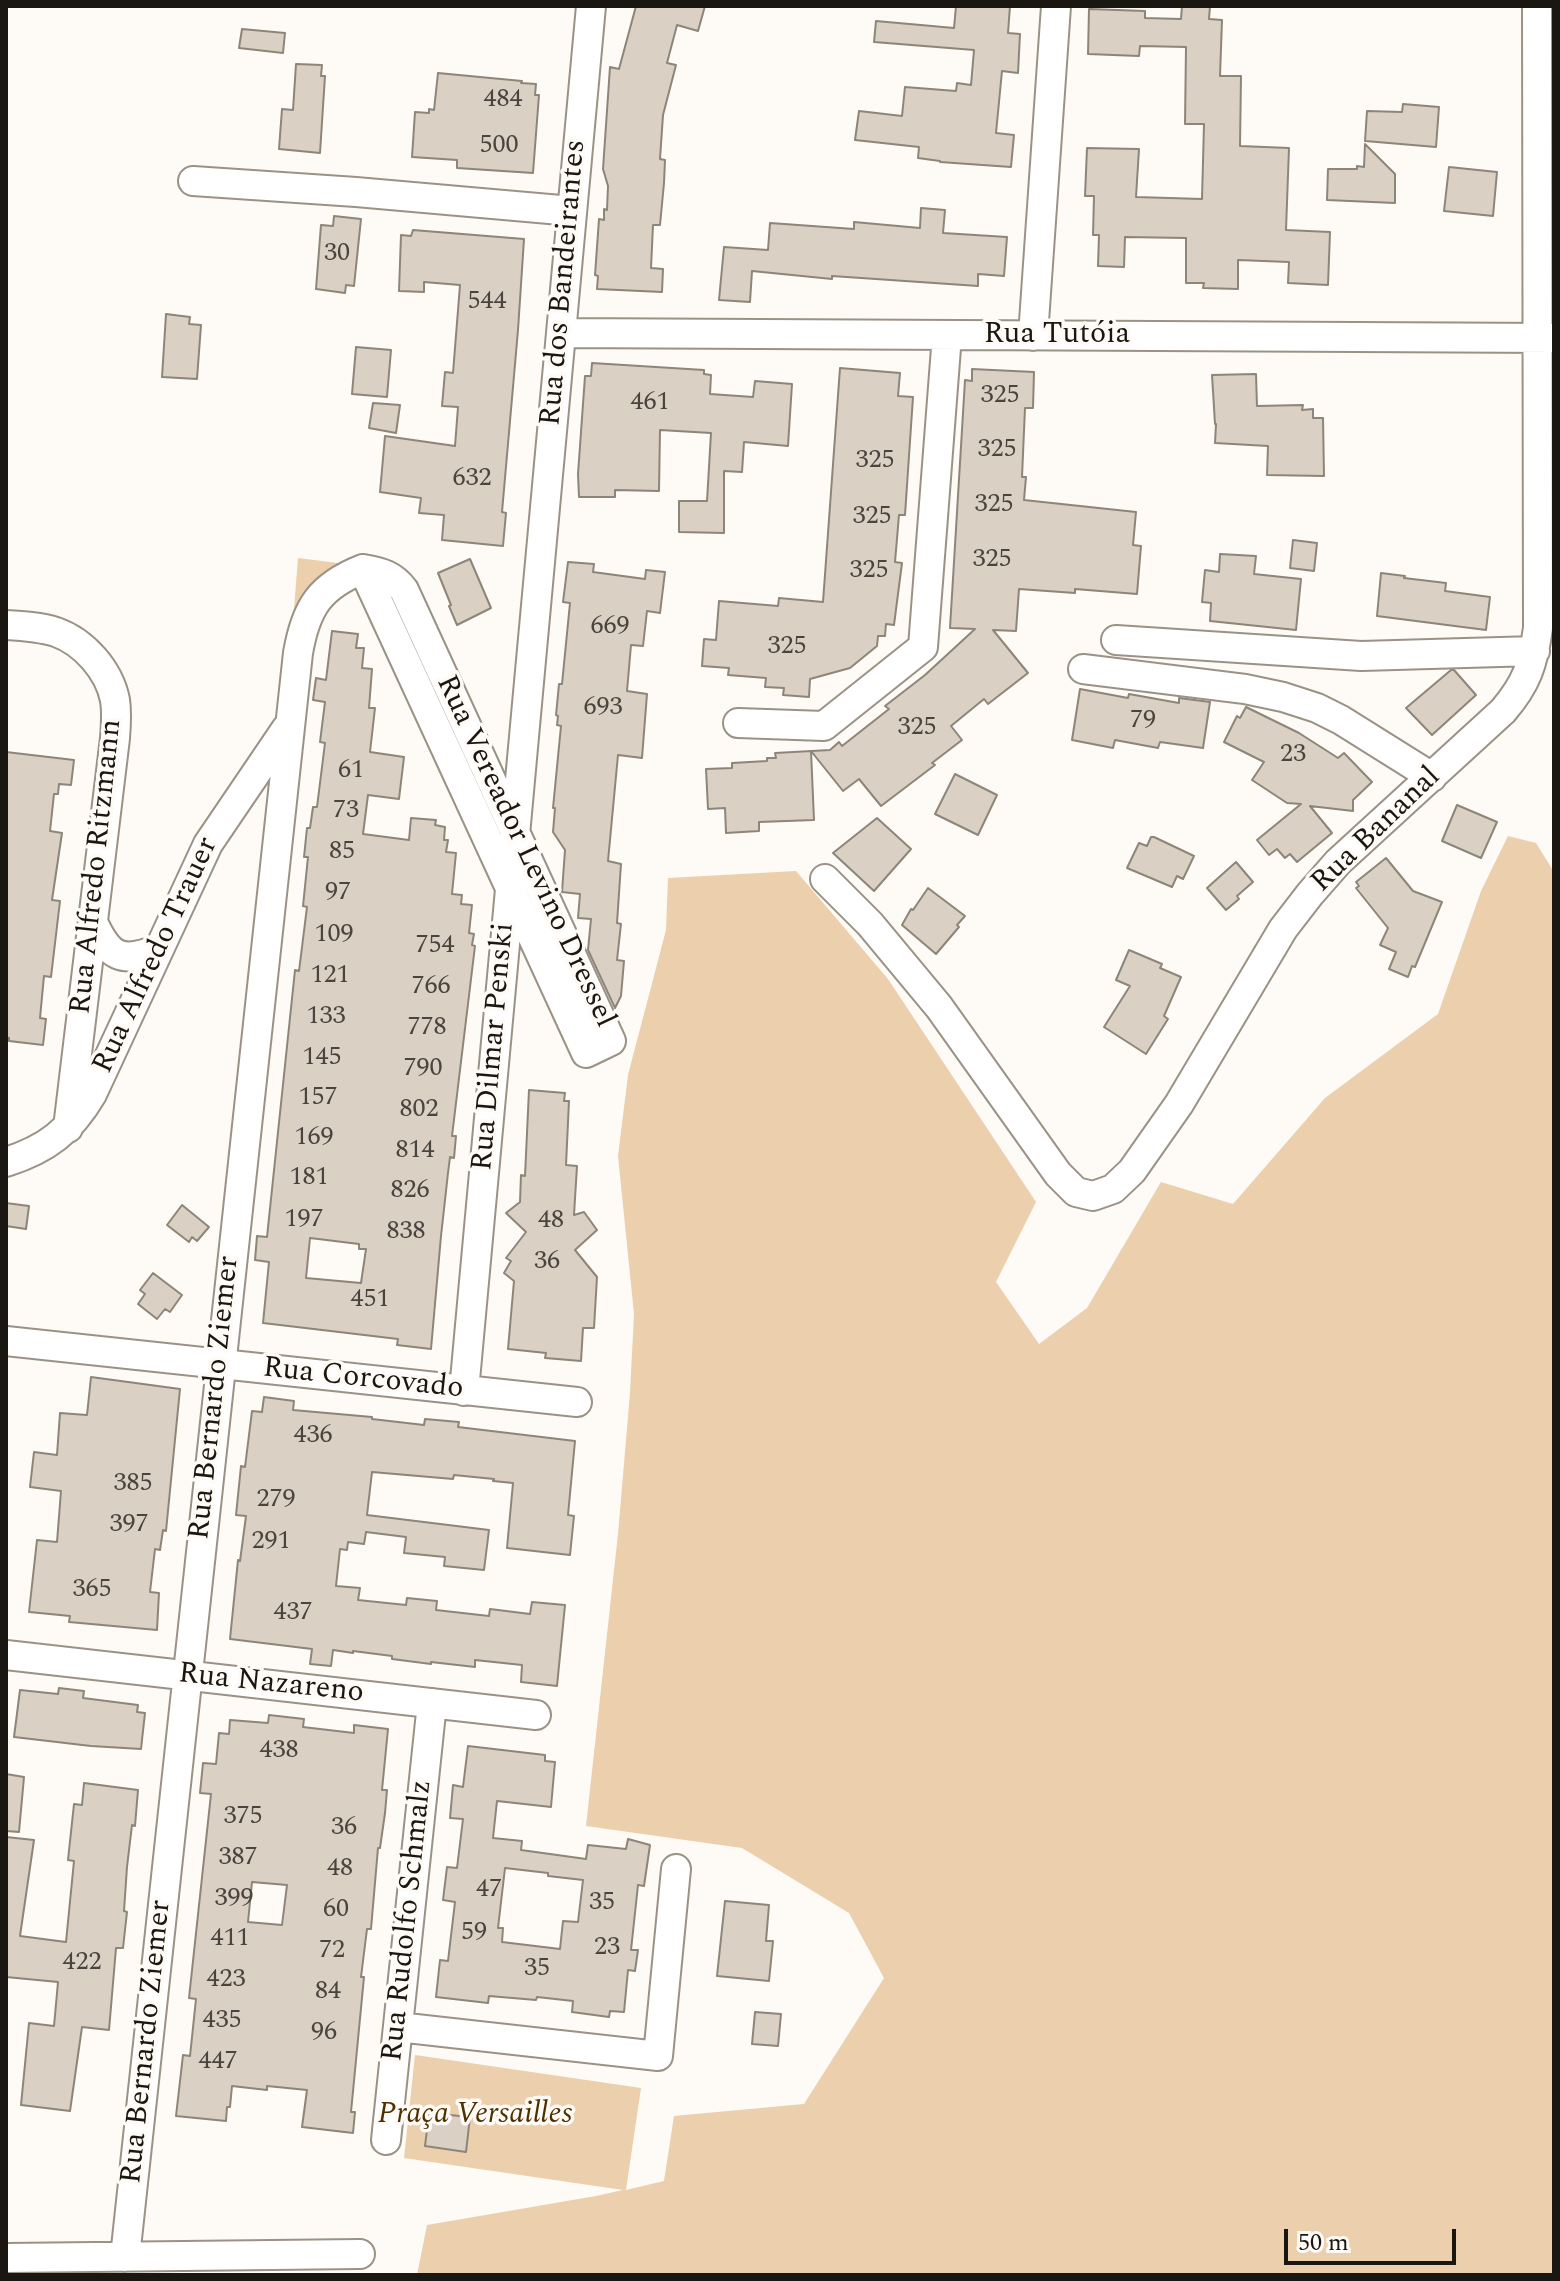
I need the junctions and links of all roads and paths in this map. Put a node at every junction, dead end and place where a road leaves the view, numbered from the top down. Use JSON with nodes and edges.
{"nodes":[{"id":1,"x":591,"y":6,"type":"edge"},
{"id":2,"x":1056,"y":6,"type":"edge"},
{"id":3,"x":1537,"y":6,"type":"edge"},
{"id":4,"x":193,"y":181,"type":"dead end"},
{"id":5,"x":572,"y":211,"type":"junction"},
{"id":6,"x":561,"y":333,"type":"junction"},
{"id":7,"x":947,"y":335,"type":"junction"},
{"id":8,"x":1033,"y":336,"type":"junction"},
{"id":9,"x":1546,"y":338,"type":"edge"},
{"id":10,"x":540,"y":559,"type":"joint"},
{"id":11,"x":363,"y":569,"type":"junction"},
{"id":12,"x":6,"y":625,"type":"edge"},
{"id":13,"x":1116,"y":640,"type":"dead end"},
{"id":14,"x":1535,"y":651,"type":"junction"},
{"id":15,"x":1083,"y":669,"type":"dead end"},
{"id":16,"x":738,"y":723,"type":"dead end"},
{"id":17,"x":289,"y":725,"type":"junction"},
{"id":18,"x":1432,"y":777,"type":"junction"},
{"id":19,"x":515,"y":831,"type":"junction"},
{"id":20,"x":825,"y":879,"type":"dead end"},
{"id":21,"x":510,"y":887,"type":"junction"},
{"id":22,"x":93,"y":922,"type":"junction"},
{"id":23,"x":158,"y":949,"type":"junction"},
{"id":24,"x":85,"y":991,"type":"junction"},
{"id":25,"x":131,"y":1009,"type":"junction"},
{"id":26,"x":68,"y":1128,"type":"junction"},
{"id":27,"x":6,"y":1162,"type":"edge"},
{"id":28,"x":6,"y":1341,"type":"edge"},
{"id":29,"x":220,"y":1365,"type":"junction"},
{"id":30,"x":464,"y":1391,"type":"junction"},
{"id":31,"x":577,"y":1402,"type":"dead end"},
{"id":32,"x":6,"y":1655,"type":"edge"},
{"id":33,"x":187,"y":1675,"type":"junction"},
{"id":34,"x":432,"y":1703,"type":"junction"},
{"id":35,"x":536,"y":1715,"type":"dead end"},
{"id":36,"x":676,"y":1869,"type":"dead end"},
{"id":37,"x":398,"y":2027,"type":"junction"},
{"id":38,"x":386,"y":2140,"type":"dead end"},
{"id":39,"x":360,"y":2254,"type":"dead end"},
{"id":40,"x":125,"y":2257,"type":"junction"},
{"id":41,"x":6,"y":2258,"type":"edge"}],
"edges":[{"from":1,"to":5,"type":"street","name":"Rua dos Bandeirantes"},
{"from":2,"to":8,"type":"street"},
{"from":3,"to":9,"type":"street","name":"Rua Bananal"},
{"from":4,"to":5,"type":"street"},
{"from":5,"to":6,"type":"street","name":"Rua dos Bandeirantes"},
{"from":6,"to":7,"type":"street","name":"Rua Tutóia"},
{"from":6,"to":10,"type":"street","name":"Rua dos Bandeirantes"},
{"from":7,"to":8,"type":"street","name":"Rua Tutóia"},
{"from":7,"to":16,"type":"street"},
{"from":8,"to":9,"type":"street","name":"Rua Tutóia"},
{"from":9,"to":14,"type":"street","name":"Rua Bananal"},
{"from":10,"to":19,"type":"street","name":"Rua Dilmar Penski"},
{"from":11,"to":17,"type":"street","name":"Rua Bernardo Ziemer"},
{"from":11,"to":19,"type":"street","name":"Rua Vereador Levino Dressel"},
{"from":11,"to":21,"type":"street","name":"Rua Vereador Levino Dressel"},
{"from":12,"to":22,"type":"street","name":"Rua Alfredo Ritzmann"},
{"from":13,"to":14,"type":"street"},
{"from":14,"to":18,"type":"street","name":"Rua Bananal"},
{"from":15,"to":18,"type":"street"},
{"from":17,"to":23,"type":"street","name":"Rua Alfredo Trauer"},
{"from":17,"to":29,"type":"street","name":"Rua Bernardo Ziemer"},
{"from":18,"to":20,"type":"street","name":"Rua Bananal"},
{"from":19,"to":21,"type":"street","name":"Rua Dilmar Penski"},
{"from":19,"to":21,"type":"street","name":"Rua Vereador Levino Dressel"},
{"from":21,"to":30,"type":"street","name":"Rua Dilmar Penski"},
{"from":22,"to":23,"type":"street"},
{"from":22,"to":24,"type":"street","name":"Rua Alfredo Ritzmann"},
{"from":23,"to":25,"type":"street","name":"Rua Alfredo Trauer"},
{"from":24,"to":25,"type":"street"},
{"from":24,"to":26,"type":"street","name":"Rua Alfredo Ritzmann"},
{"from":25,"to":26,"type":"street","name":"Rua Alfredo Trauer"},
{"from":26,"to":27,"type":"street","name":"Rua Alfredo Trauer"},
{"from":28,"to":29,"type":"street","name":"Rua Corcovado"},
{"from":29,"to":30,"type":"street","name":"Rua Corcovado"},
{"from":29,"to":33,"type":"street","name":"Rua Bernardo Ziemer"},
{"from":30,"to":31,"type":"street","name":"Rua Corcovado"},
{"from":32,"to":33,"type":"street","name":"Rua Nazareno"},
{"from":33,"to":34,"type":"street","name":"Rua Nazareno"},
{"from":33,"to":40,"type":"street","name":"Rua Bernardo Ziemer"},
{"from":34,"to":35,"type":"street","name":"Rua Nazareno"},
{"from":34,"to":37,"type":"street","name":"Rua Rudolfo Schmalz"},
{"from":36,"to":37,"type":"street"},
{"from":37,"to":38,"type":"street","name":"Rua Rudolfo Schmalz"},
{"from":39,"to":40,"type":"street"},
{"from":40,"to":41,"type":"street"}]}
